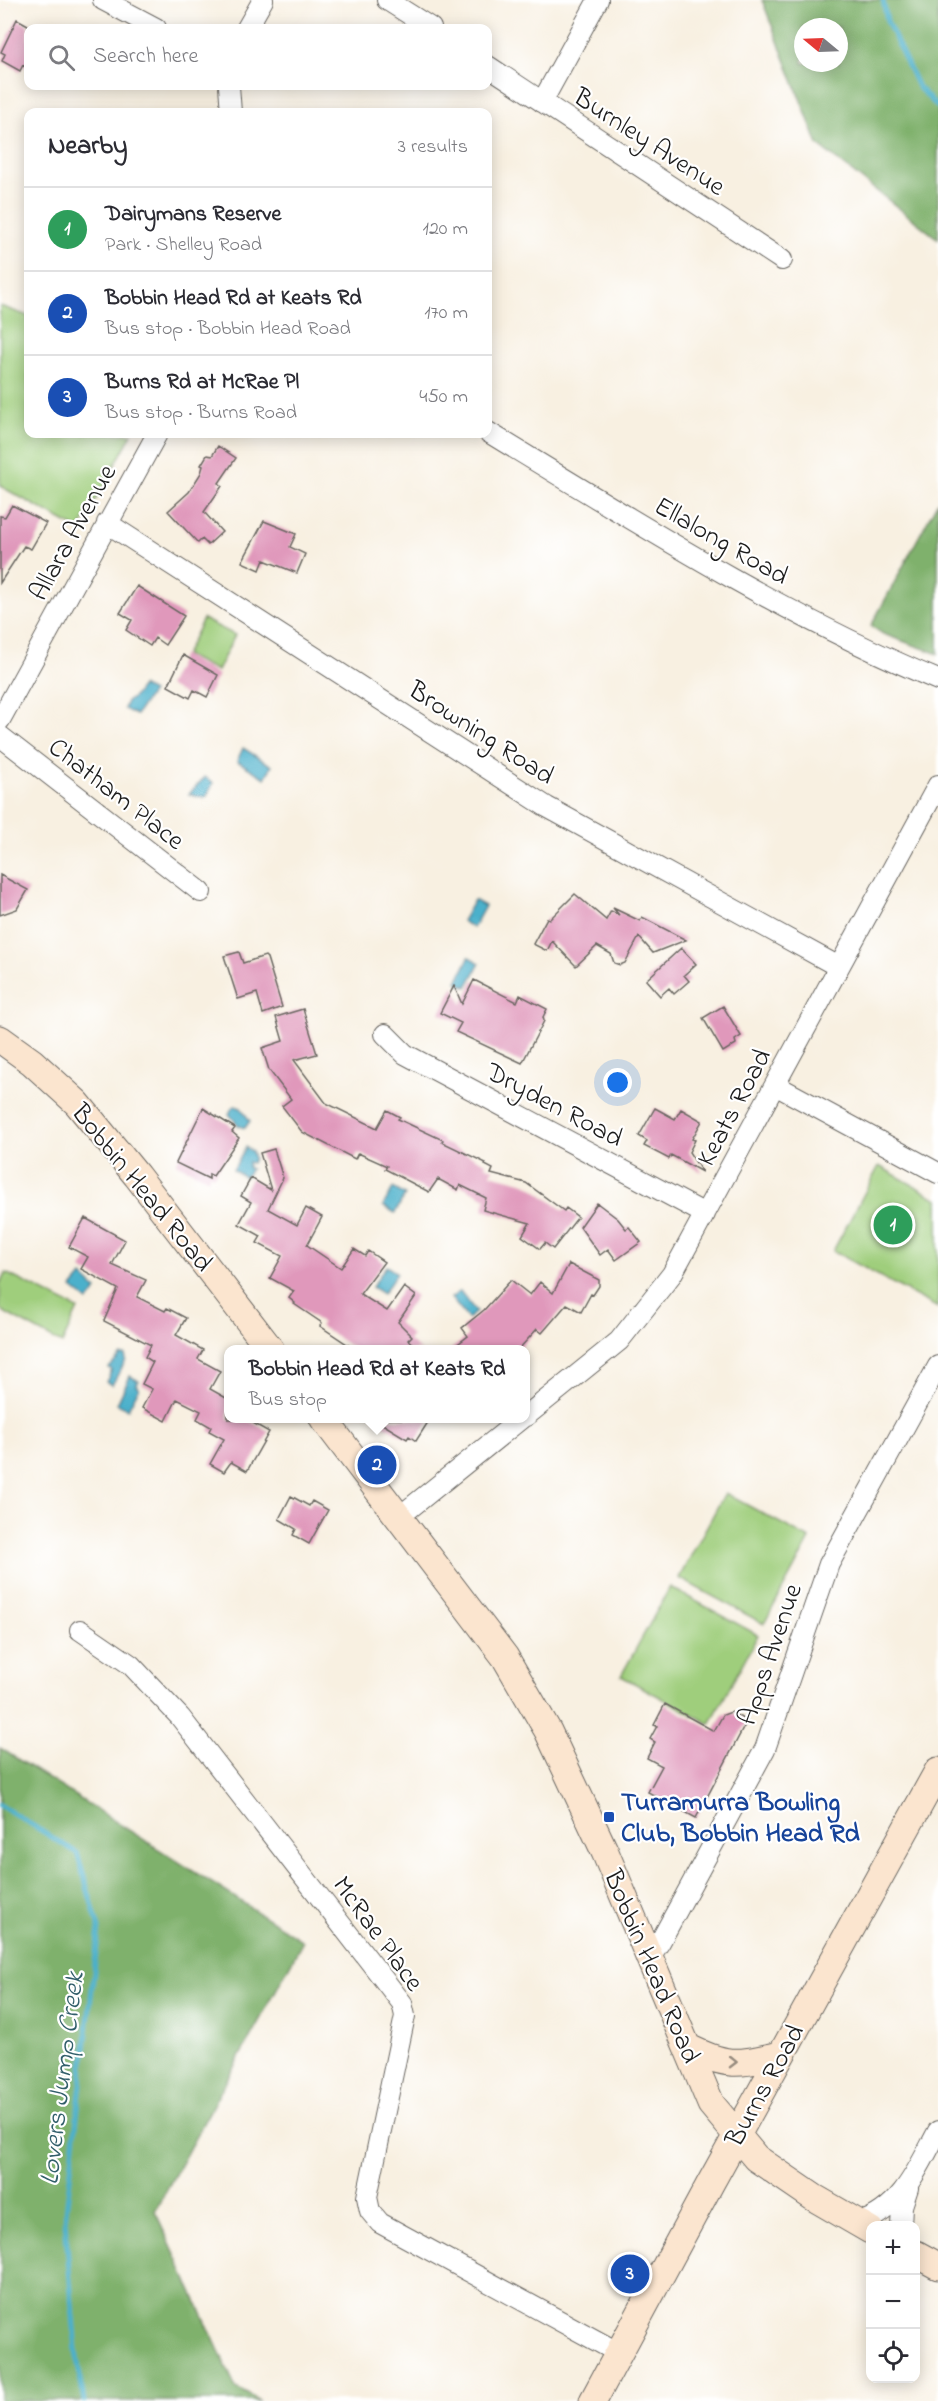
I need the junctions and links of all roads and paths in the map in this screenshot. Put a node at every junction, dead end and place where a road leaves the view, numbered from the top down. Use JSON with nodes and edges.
{"nodes":[{"id":1,"x":103,"y":0,"type":"edge"},
{"id":2,"x":263,"y":0,"type":"edge"},
{"id":3,"x":387,"y":0,"type":"edge"},
{"id":4,"x":598,"y":0,"type":"edge"},
{"id":5,"x":148,"y":24,"type":"edge"},
{"id":6,"x":249,"y":24,"type":"edge"},
{"id":7,"x":425,"y":24,"type":"edge"},
{"id":8,"x":492,"y":69,"type":"edge"},
{"id":9,"x":229,"y":90,"type":"edge"},
{"id":10,"x":542,"y":102,"type":"junction"},
{"id":11,"x":231,"y":108,"type":"edge"},
{"id":12,"x":783,"y":260,"type":"dead end"},
{"id":13,"x":492,"y":434,"type":"edge"},
{"id":14,"x":155,"y":438,"type":"edge"},
{"id":15,"x":107,"y":523,"type":"junction"},
{"id":16,"x":938,"y":680,"type":"edge"},
{"id":17,"x":0,"y":720,"type":"edge"},
{"id":18,"x":0,"y":736,"type":"edge"},
{"id":19,"x":938,"y":785,"type":"edge"},
{"id":20,"x":201,"y":892,"type":"dead end"},
{"id":21,"x":839,"y":967,"type":"junction"},
{"id":22,"x":385,"y":1035,"type":"dead end"},
{"id":23,"x":0,"y":1039,"type":"edge"},
{"id":24,"x":775,"y":1085,"type":"junction"},
{"id":25,"x":938,"y":1173,"type":"edge"},
{"id":26,"x":705,"y":1214,"type":"junction"},
{"id":27,"x":267,"y":1345,"type":"edge"},
{"id":28,"x":938,"y":1366,"type":"edge"},
{"id":29,"x":530,"y":1412,"type":"edge"},
{"id":30,"x":326,"y":1423,"type":"edge"},
{"id":31,"x":516,"y":1423,"type":"edge"},
{"id":32,"x":399,"y":1517,"type":"junction"},
{"id":33,"x":80,"y":1630,"type":"dead end"},
{"id":34,"x":938,"y":1771,"type":"edge"},
{"id":35,"x":649,"y":1958,"type":"junction"},
{"id":36,"x":687,"y":2047,"type":"junction"},
{"id":37,"x":781,"y":2055,"type":"junction"},
{"id":38,"x":938,"y":2131,"type":"edge"},
{"id":39,"x":737,"y":2135,"type":"junction"},
{"id":40,"x":908,"y":2185,"type":"junction"},
{"id":41,"x":902,"y":2221,"type":"edge"},
{"id":42,"x":865,"y":2226,"type":"edge"},
{"id":43,"x":920,"y":2257,"type":"edge"},
{"id":44,"x":938,"y":2266,"type":"edge"},
{"id":45,"x":619,"y":2353,"type":"junction"},
{"id":46,"x":593,"y":2401,"type":"edge"}],
"edges":[{"from":1,"to":5,"type":"street"},
{"from":2,"to":6,"type":"street"},
{"from":3,"to":7,"type":"street"},
{"from":4,"to":10,"type":"street"},
{"from":8,"to":10,"type":"street","name":"Burnley Avenue"},
{"from":9,"to":11,"type":"street"},
{"from":10,"to":12,"type":"street","name":"Burnley Avenue"},
{"from":13,"to":16,"type":"street","name":"Ellalong Road"},
{"from":14,"to":15,"type":"street","name":"Allara Avenue"},
{"from":15,"to":17,"type":"street","name":"Allara Avenue"},
{"from":15,"to":21,"type":"street","name":"Browning Road"},
{"from":18,"to":20,"type":"street","name":"Chatham Place"},
{"from":19,"to":21,"type":"street","name":"Keats Road"},
{"from":21,"to":24,"type":"street","name":"Keats Road"},
{"from":22,"to":26,"type":"street","name":"Dryden Road"},
{"from":23,"to":27,"type":"main road","name":"Bobbin Head Road"},
{"from":24,"to":25,"type":"street"},
{"from":24,"to":26,"type":"street","name":"Keats Road"},
{"from":26,"to":29,"type":"street","name":"Keats Road"},
{"from":28,"to":35,"type":"street","name":"Apps Avenue"},
{"from":30,"to":32,"type":"main road","name":"Bobbin Head Road"},
{"from":31,"to":32,"type":"street","name":"Keats Road"},
{"from":32,"to":35,"type":"main road","name":"Bobbin Head Road"},
{"from":33,"to":45,"type":"street","name":"McRae Place"},
{"from":34,"to":37,"type":"main road","name":"Burns Road"},
{"from":35,"to":36,"type":"main road","name":"Bobbin Head Road"},
{"from":36,"to":37,"type":"main road","one_way":true},
{"from":36,"to":39,"type":"main road","name":"Bobbin Head Road"},
{"from":37,"to":39,"type":"main road","name":"Burns Road"},
{"from":38,"to":40,"type":"street"},
{"from":39,"to":42,"type":"main road","name":"Bobbin Head Road"},
{"from":39,"to":45,"type":"main road","name":"Burns Road"},
{"from":40,"to":41,"type":"street"},
{"from":40,"to":42,"type":"street"},
{"from":43,"to":44,"type":"main road"},
{"from":45,"to":46,"type":"main road","name":"Burns Road"}]}
